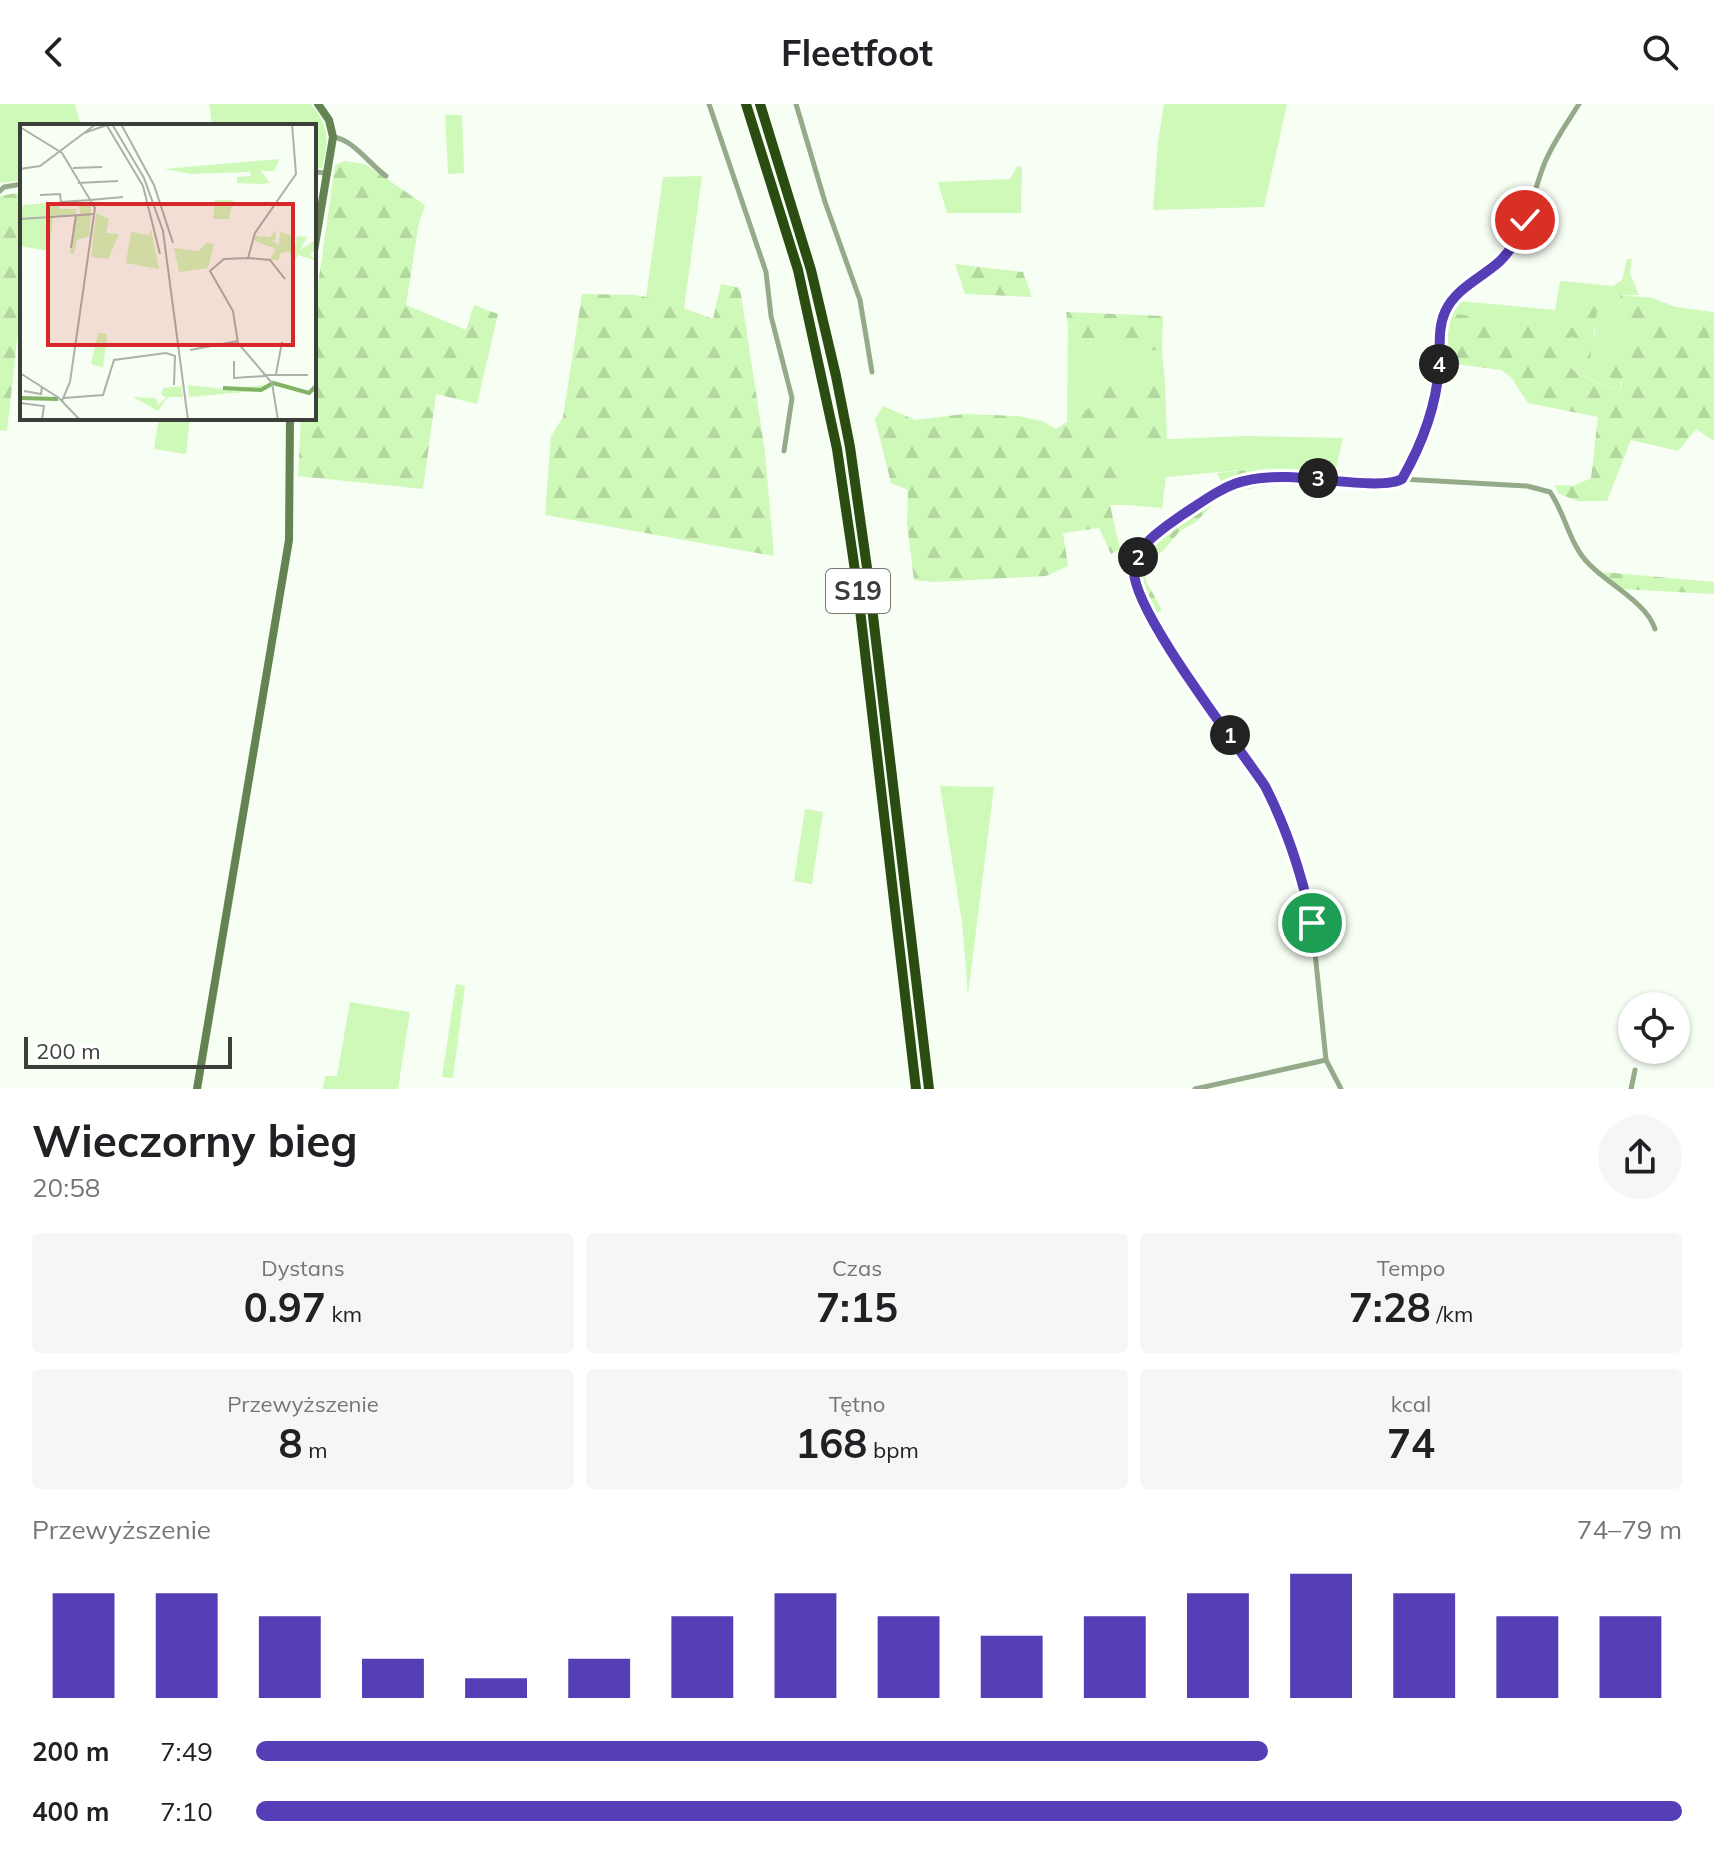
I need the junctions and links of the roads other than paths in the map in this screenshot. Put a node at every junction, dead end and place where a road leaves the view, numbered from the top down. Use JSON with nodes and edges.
{"nodes":[{"id":1,"x":318,"y":104,"type":"edge"},
{"id":2,"x":709,"y":104,"type":"edge"},
{"id":3,"x":746,"y":104,"type":"edge"},
{"id":4,"x":760,"y":104,"type":"edge"},
{"id":5,"x":796,"y":104,"type":"edge"},
{"id":6,"x":1579,"y":104,"type":"edge"},
{"id":7,"x":333,"y":137,"type":"junction"},
{"id":8,"x":316,"y":172,"type":"edge"},
{"id":9,"x":327,"y":173,"type":"junction"},
{"id":10,"x":386,"y":176,"type":"dead end"},
{"id":11,"x":20,"y":184,"type":"edge"},
{"id":12,"x":0,"y":191,"type":"edge"},
{"id":13,"x":316,"y":239,"type":"edge"},
{"id":14,"x":872,"y":372,"type":"dead end"},
{"id":15,"x":290,"y":420,"type":"edge"},
{"id":16,"x":784,"y":451,"type":"dead end"},
{"id":17,"x":1402,"y":479,"type":"junction"},
{"id":18,"x":1655,"y":629,"type":"dead end"},
{"id":19,"x":1326,"y":1060,"type":"junction"},
{"id":20,"x":1635,"y":1070,"type":"dead end"},
{"id":21,"x":197,"y":1089,"type":"edge"},
{"id":22,"x":916,"y":1089,"type":"edge"},
{"id":23,"x":929,"y":1089,"type":"edge"},
{"id":24,"x":1195,"y":1089,"type":"edge"},
{"id":25,"x":1341,"y":1089,"type":"edge"},
{"id":26,"x":1631,"y":1089,"type":"edge"}],
"edges":[{"from":1,"to":7,"type":"street"},
{"from":2,"to":16,"type":"street"},
{"from":3,"to":22,"type":"highway","number":"S19"},
{"from":4,"to":23,"type":"highway","number":"S19"},
{"from":5,"to":14,"type":"street"},
{"from":6,"to":17,"type":"street"},
{"from":7,"to":9,"type":"street"},
{"from":7,"to":10,"type":"street"},
{"from":8,"to":9,"type":"street"},
{"from":9,"to":13,"type":"street"},
{"from":11,"to":12,"type":"street"},
{"from":15,"to":21,"type":"street"},
{"from":17,"to":18,"type":"street"},
{"from":17,"to":19,"type":"street"},
{"from":19,"to":24,"type":"street"},
{"from":19,"to":25,"type":"street"},
{"from":20,"to":26,"type":"street"}]}
